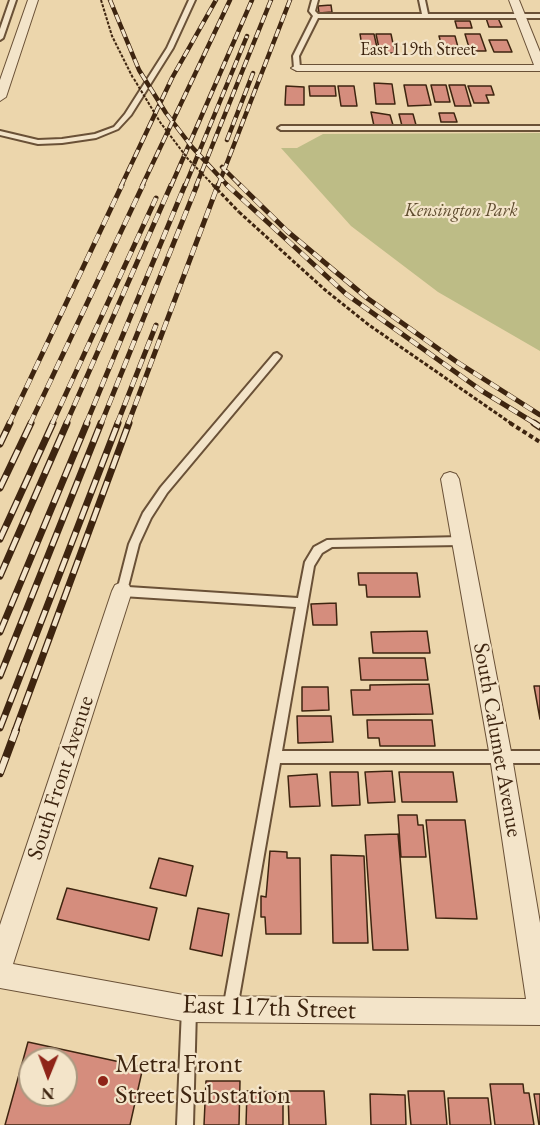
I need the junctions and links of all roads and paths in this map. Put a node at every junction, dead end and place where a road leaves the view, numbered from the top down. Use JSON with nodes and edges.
{"nodes":[{"id":1,"x":13,"y":0,"type":"edge"},
{"id":2,"x":33,"y":0,"type":"edge"},
{"id":3,"x":101,"y":0,"type":"edge"},
{"id":4,"x":192,"y":0,"type":"edge"},
{"id":5,"x":315,"y":0,"type":"edge"},
{"id":6,"x":422,"y":0,"type":"edge"},
{"id":7,"x":514,"y":0,"type":"edge"},
{"id":8,"x":0,"y":8,"type":"edge"},
{"id":9,"x":10,"y":8,"type":"junction"},
{"id":10,"x":316,"y":16,"type":"junction"},
{"id":11,"x":425,"y":16,"type":"junction"},
{"id":12,"x":520,"y":16,"type":"junction"},
{"id":13,"x":540,"y":16,"type":"edge"},
{"id":14,"x":0,"y":38,"type":"edge"},
{"id":15,"x":540,"y":67,"type":"edge"},
{"id":16,"x":297,"y":68,"type":"joint"},
{"id":17,"x":0,"y":97,"type":"edge"},
{"id":18,"x":281,"y":128,"type":"dead end"},
{"id":19,"x":540,"y":128,"type":"edge"},
{"id":20,"x":0,"y":133,"type":"edge"},
{"id":21,"x":277,"y":356,"type":"dead end"},
{"id":22,"x":540,"y":442,"type":"edge"},
{"id":23,"x":450,"y":478,"type":"dead end"},
{"id":24,"x":461,"y":541,"type":"junction"},
{"id":25,"x":122,"y":591,"type":"junction"},
{"id":26,"x":302,"y":603,"type":"junction"},
{"id":27,"x":275,"y":757,"type":"junction"},
{"id":28,"x":501,"y":757,"type":"junction"},
{"id":29,"x":540,"y":757,"type":"edge"},
{"id":30,"x":0,"y":964,"type":"edge"},
{"id":31,"x":0,"y":975,"type":"edge"},
{"id":32,"x":540,"y":1002,"type":"edge"},
{"id":33,"x":189,"y":1009,"type":"junction"},
{"id":34,"x":230,"y":1009,"type":"junction"},
{"id":35,"x":540,"y":1012,"type":"edge"},
{"id":36,"x":185,"y":1125,"type":"edge"}],
"edges":[{"from":1,"to":9,"type":"lane"},
{"from":2,"to":17,"type":"street"},
{"from":3,"to":22,"type":"path","bridge":true},
{"from":4,"to":20,"type":"lane"},
{"from":5,"to":10,"type":"lane"},
{"from":6,"to":11,"type":"lane"},
{"from":7,"to":12,"type":"street"},
{"from":8,"to":9,"type":"lane"},
{"from":9,"to":14,"type":"lane"},
{"from":10,"to":11,"type":"lane"},
{"from":10,"to":16,"type":"lane"},
{"from":11,"to":12,"type":"lane"},
{"from":12,"to":13,"type":"lane"},
{"from":12,"to":15,"type":"street"},
{"from":15,"to":16,"type":"street","name":"East 119th Street"},
{"from":18,"to":19,"type":"lane"},
{"from":21,"to":25,"type":"lane"},
{"from":23,"to":24,"type":"street","name":"South Calumet Avenue"},
{"from":24,"to":26,"type":"lane"},
{"from":24,"to":28,"type":"street","name":"South Calumet Avenue"},
{"from":25,"to":26,"type":"lane"},
{"from":25,"to":30,"type":"street","name":"South Front Avenue"},
{"from":26,"to":27,"type":"lane"},
{"from":27,"to":28,"type":"lane"},
{"from":27,"to":34,"type":"lane"},
{"from":28,"to":29,"type":"lane"},
{"from":28,"to":32,"type":"street","name":"South Calumet Avenue"},
{"from":31,"to":33,"type":"street","name":"East 117th Street"},
{"from":33,"to":34,"type":"street","name":"East 117th Street"},
{"from":33,"to":36,"type":"lane"},
{"from":34,"to":35,"type":"street","name":"East 117th Street"}]}
